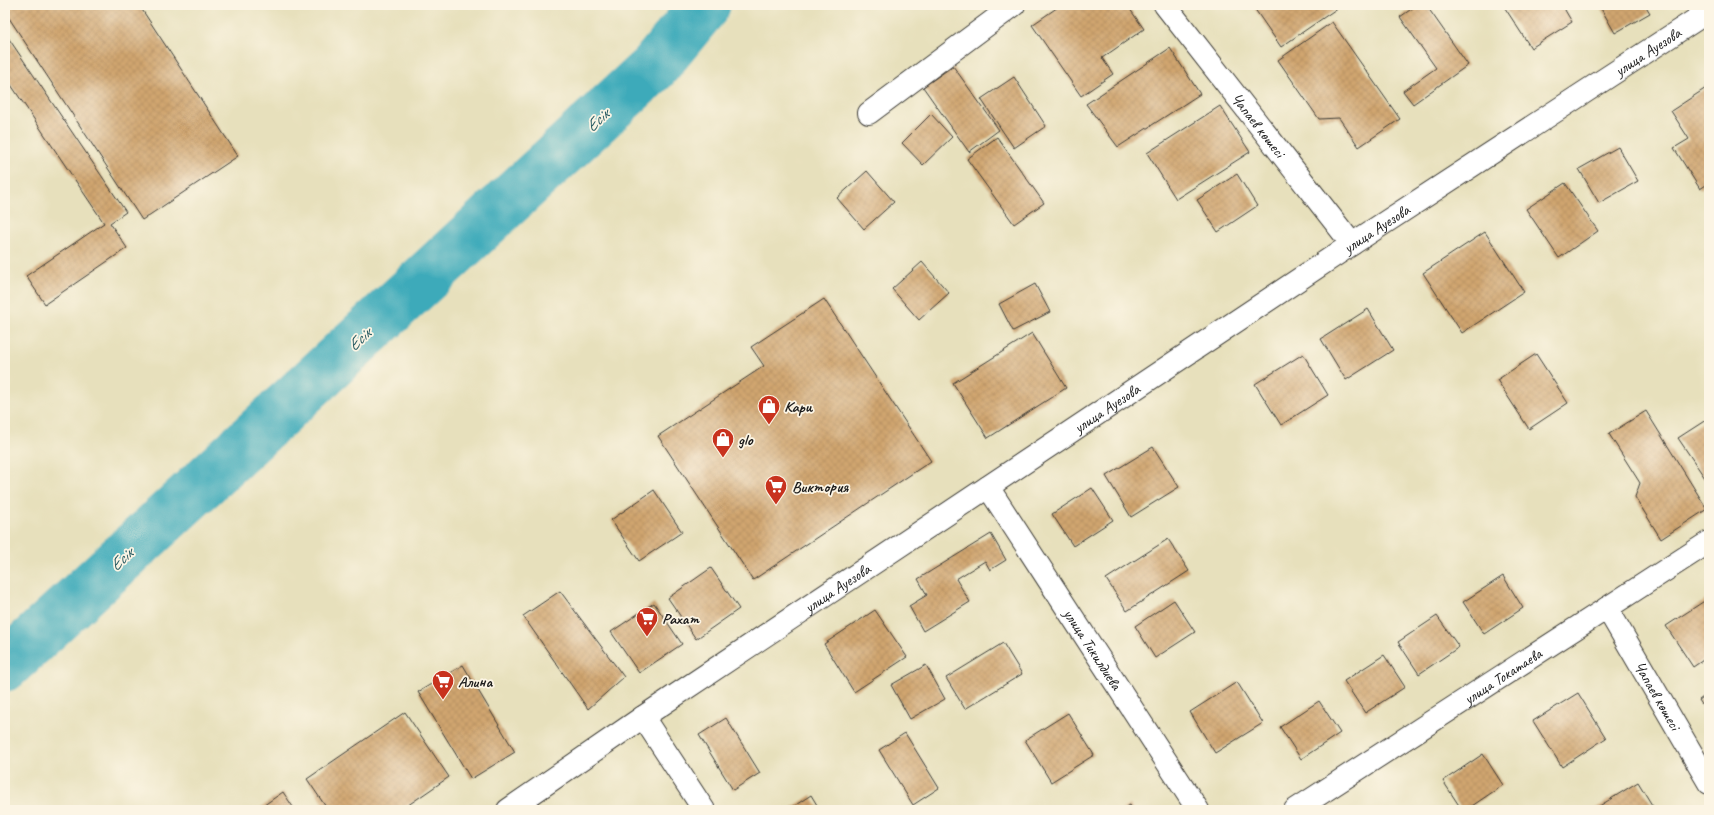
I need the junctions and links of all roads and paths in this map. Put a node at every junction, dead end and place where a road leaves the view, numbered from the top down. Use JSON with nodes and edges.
{"nodes":[{"id":1,"x":1014,"y":5,"type":"edge"},
{"id":2,"x":1165,"y":5,"type":"edge"},
{"id":3,"x":1709,"y":12,"type":"edge"},
{"id":4,"x":869,"y":113,"type":"dead end"},
{"id":5,"x":1352,"y":244,"type":"junction"},
{"id":6,"x":988,"y":487,"type":"junction"},
{"id":7,"x":1709,"y":542,"type":"edge"},
{"id":8,"x":1607,"y":608,"type":"junction"},
{"id":9,"x":643,"y":716,"type":"junction"},
{"id":10,"x":1709,"y":783,"type":"edge"},
{"id":11,"x":508,"y":810,"type":"edge"},
{"id":12,"x":704,"y":810,"type":"edge"},
{"id":13,"x":1198,"y":810,"type":"edge"},
{"id":14,"x":1295,"y":810,"type":"edge"}],
"edges":[{"from":1,"to":4,"type":"street"},
{"from":2,"to":5,"type":"street","name":"Чапаев көшесі"},
{"from":3,"to":5,"type":"street","name":"улица Ауезова"},
{"from":5,"to":6,"type":"street","name":"улица Ауезова"},
{"from":6,"to":9,"type":"street","name":"улица Ауезова"},
{"from":6,"to":13,"type":"street","name":"улица Тикилдиева"},
{"from":7,"to":8,"type":"street","name":"улица Токатаева"},
{"from":8,"to":10,"type":"street","name":"Чапаев көшесі"},
{"from":8,"to":14,"type":"street","name":"улица Токатаева"},
{"from":9,"to":11,"type":"street","name":"улица Ауезова"},
{"from":9,"to":12,"type":"street"}]}
